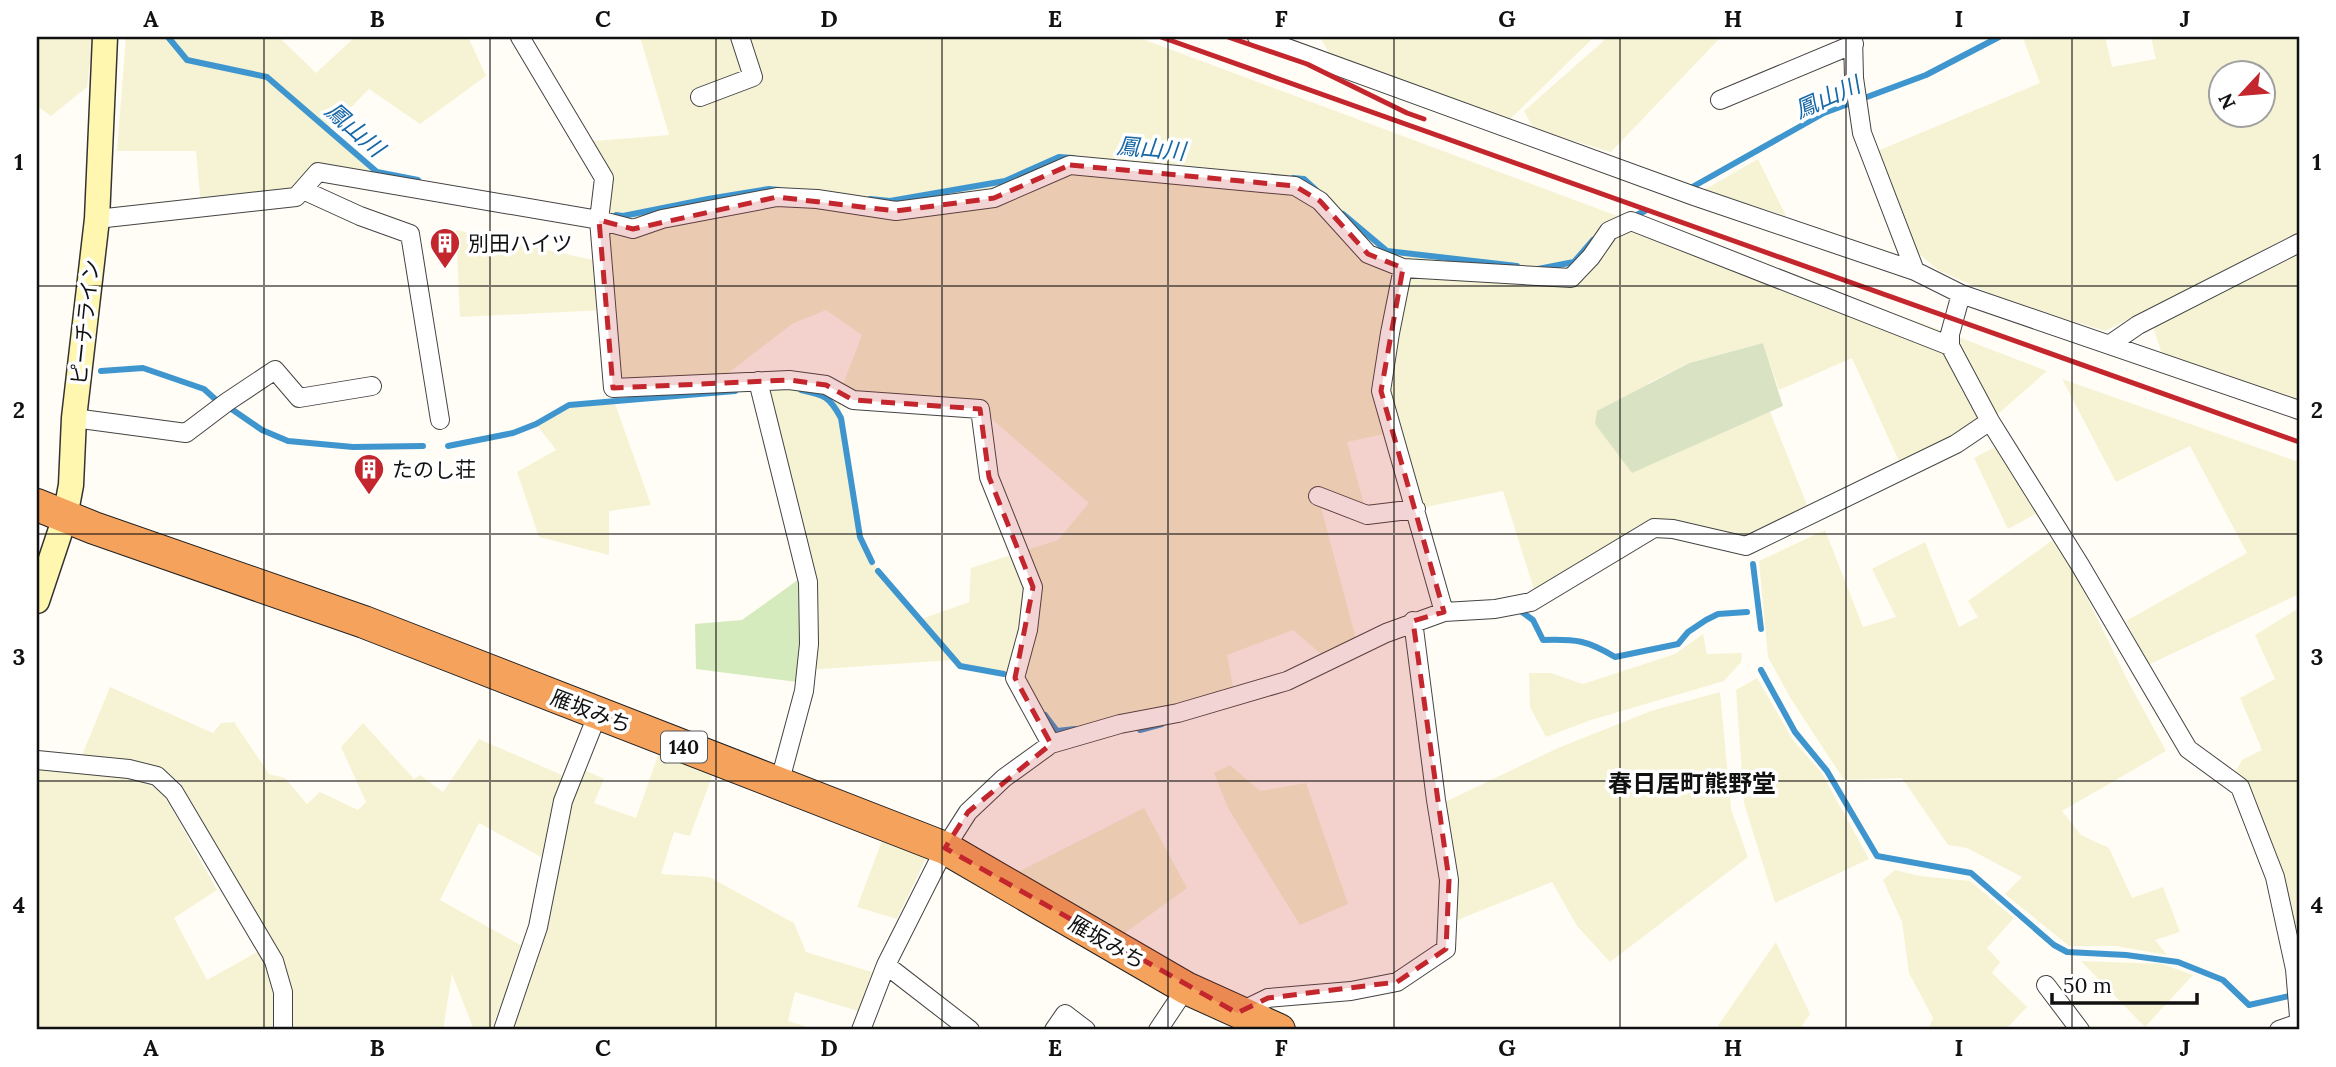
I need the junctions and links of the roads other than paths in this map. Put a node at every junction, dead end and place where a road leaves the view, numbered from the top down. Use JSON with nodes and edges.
{"nodes":[{"id":1,"x":105,"y":37,"type":"edge"},
{"id":2,"x":520,"y":37,"type":"edge"},
{"id":3,"x":740,"y":37,"type":"edge"},
{"id":4,"x":1257,"y":37,"type":"edge"},
{"id":5,"x":1854,"y":40,"type":"edge"},
{"id":6,"x":700,"y":97,"type":"dead end"},
{"id":7,"x":1720,"y":100,"type":"dead end"},
{"id":8,"x":303,"y":190,"type":"junction"},
{"id":9,"x":97,"y":219,"type":"junction"},
{"id":10,"x":599,"y":220,"type":"junction"},
{"id":11,"x":2299,"y":243,"type":"edge"},
{"id":12,"x":1403,"y":268,"type":"junction"},
{"id":13,"x":1915,"y":271,"type":"junction"},
{"id":14,"x":1961,"y":294,"type":"junction"},
{"id":15,"x":1950,"y":340,"type":"junction"},
{"id":16,"x":2109,"y":345,"type":"junction"},
{"id":17,"x":758,"y":381,"type":"junction"},
{"id":18,"x":372,"y":386,"type":"dead end"},
{"id":19,"x":2299,"y":410,"type":"edge"},
{"id":20,"x":75,"y":418,"type":"junction"},
{"id":21,"x":440,"y":420,"type":"dead end"},
{"id":22,"x":1990,"y":421,"type":"junction"},
{"id":23,"x":1318,"y":496,"type":"dead end"},
{"id":24,"x":1416,"y":509,"type":"junction"},
{"id":25,"x":51,"y":511,"type":"edge"},
{"id":26,"x":37,"y":601,"type":"edge"},
{"id":27,"x":1444,"y":612,"type":"junction"},
{"id":28,"x":1413,"y":621,"type":"junction"},
{"id":29,"x":598,"y":713,"type":"junction"},
{"id":30,"x":1051,"y":744,"type":"junction"},
{"id":31,"x":37,"y":760,"type":"edge"},
{"id":32,"x":779,"y":784,"type":"junction"},
{"id":33,"x":945,"y":848,"type":"junction"},
{"id":34,"x":886,"y":965,"type":"junction"},
{"id":35,"x":2046,"y":985,"type":"dead end"},
{"id":36,"x":1186,"y":988,"type":"junction"},
{"id":37,"x":1237,"y":1013,"type":"junction"},
{"id":38,"x":2299,"y":1017,"type":"edge"},
{"id":39,"x":2299,"y":1023,"type":"edge"},
{"id":40,"x":283,"y":1030,"type":"edge"},
{"id":41,"x":503,"y":1030,"type":"edge"},
{"id":42,"x":861,"y":1030,"type":"edge"},
{"id":43,"x":970,"y":1030,"type":"edge"},
{"id":44,"x":1054,"y":1030,"type":"edge"},
{"id":45,"x":1086,"y":1030,"type":"edge"},
{"id":46,"x":1158,"y":1030,"type":"edge"},
{"id":47,"x":1279,"y":1030,"type":"edge"},
{"id":48,"x":2080,"y":1030,"type":"edge"},
{"id":49,"x":2279,"y":1030,"type":"edge"}],
"edges":[{"from":1,"to":9,"type":"street","name":"ピーチライン"},
{"from":2,"to":10,"type":"street"},
{"from":3,"to":6,"type":"street"},
{"from":4,"to":13,"type":"street"},
{"from":5,"to":7,"type":"street"},
{"from":5,"to":13,"type":"street"},
{"from":8,"to":9,"type":"street"},
{"from":8,"to":10,"type":"street"},
{"from":8,"to":21,"type":"street"},
{"from":9,"to":20,"type":"street","name":"ピーチライン"},
{"from":10,"to":12,"type":"street"},
{"from":10,"to":17,"type":"street"},
{"from":11,"to":16,"type":"street"},
{"from":12,"to":15,"type":"street"},
{"from":12,"to":24,"type":"street"},
{"from":13,"to":14,"type":"street"},
{"from":14,"to":15,"type":"street"},
{"from":14,"to":16,"type":"street"},
{"from":15,"to":22,"type":"street"},
{"from":16,"to":19,"type":"street"},
{"from":17,"to":30,"type":"street"},
{"from":17,"to":32,"type":"street"},
{"from":18,"to":20,"type":"street"},
{"from":20,"to":25,"type":"street","name":"ピーチライン"},
{"from":22,"to":27,"type":"street"},
{"from":22,"to":38,"type":"street"},
{"from":23,"to":24,"type":"street"},
{"from":24,"to":27,"type":"street"},
{"from":25,"to":26,"type":"street","name":"ピーチライン"},
{"from":25,"to":29,"type":"highway","name":"雁坂みち","number":"140"},
{"from":27,"to":28,"type":"street"},
{"from":28,"to":30,"type":"street"},
{"from":28,"to":37,"type":"street"},
{"from":29,"to":32,"type":"highway","name":"雁坂みち","number":"140"},
{"from":29,"to":41,"type":"street"},
{"from":30,"to":33,"type":"street"},
{"from":31,"to":40,"type":"street"},
{"from":32,"to":33,"type":"highway","name":"雁坂みち","number":"140"},
{"from":33,"to":34,"type":"street"},
{"from":33,"to":36,"type":"highway","name":"雁坂みち","number":"140"},
{"from":34,"to":42,"type":"street"},
{"from":34,"to":43,"type":"street"},
{"from":35,"to":48,"type":"street"},
{"from":36,"to":37,"type":"highway","name":"雁坂みち","number":"140"},
{"from":36,"to":46,"type":"street"},
{"from":37,"to":47,"type":"highway","name":"雁坂みち","number":"140"},
{"from":39,"to":49,"type":"street"},
{"from":44,"to":45,"type":"street"}]}
